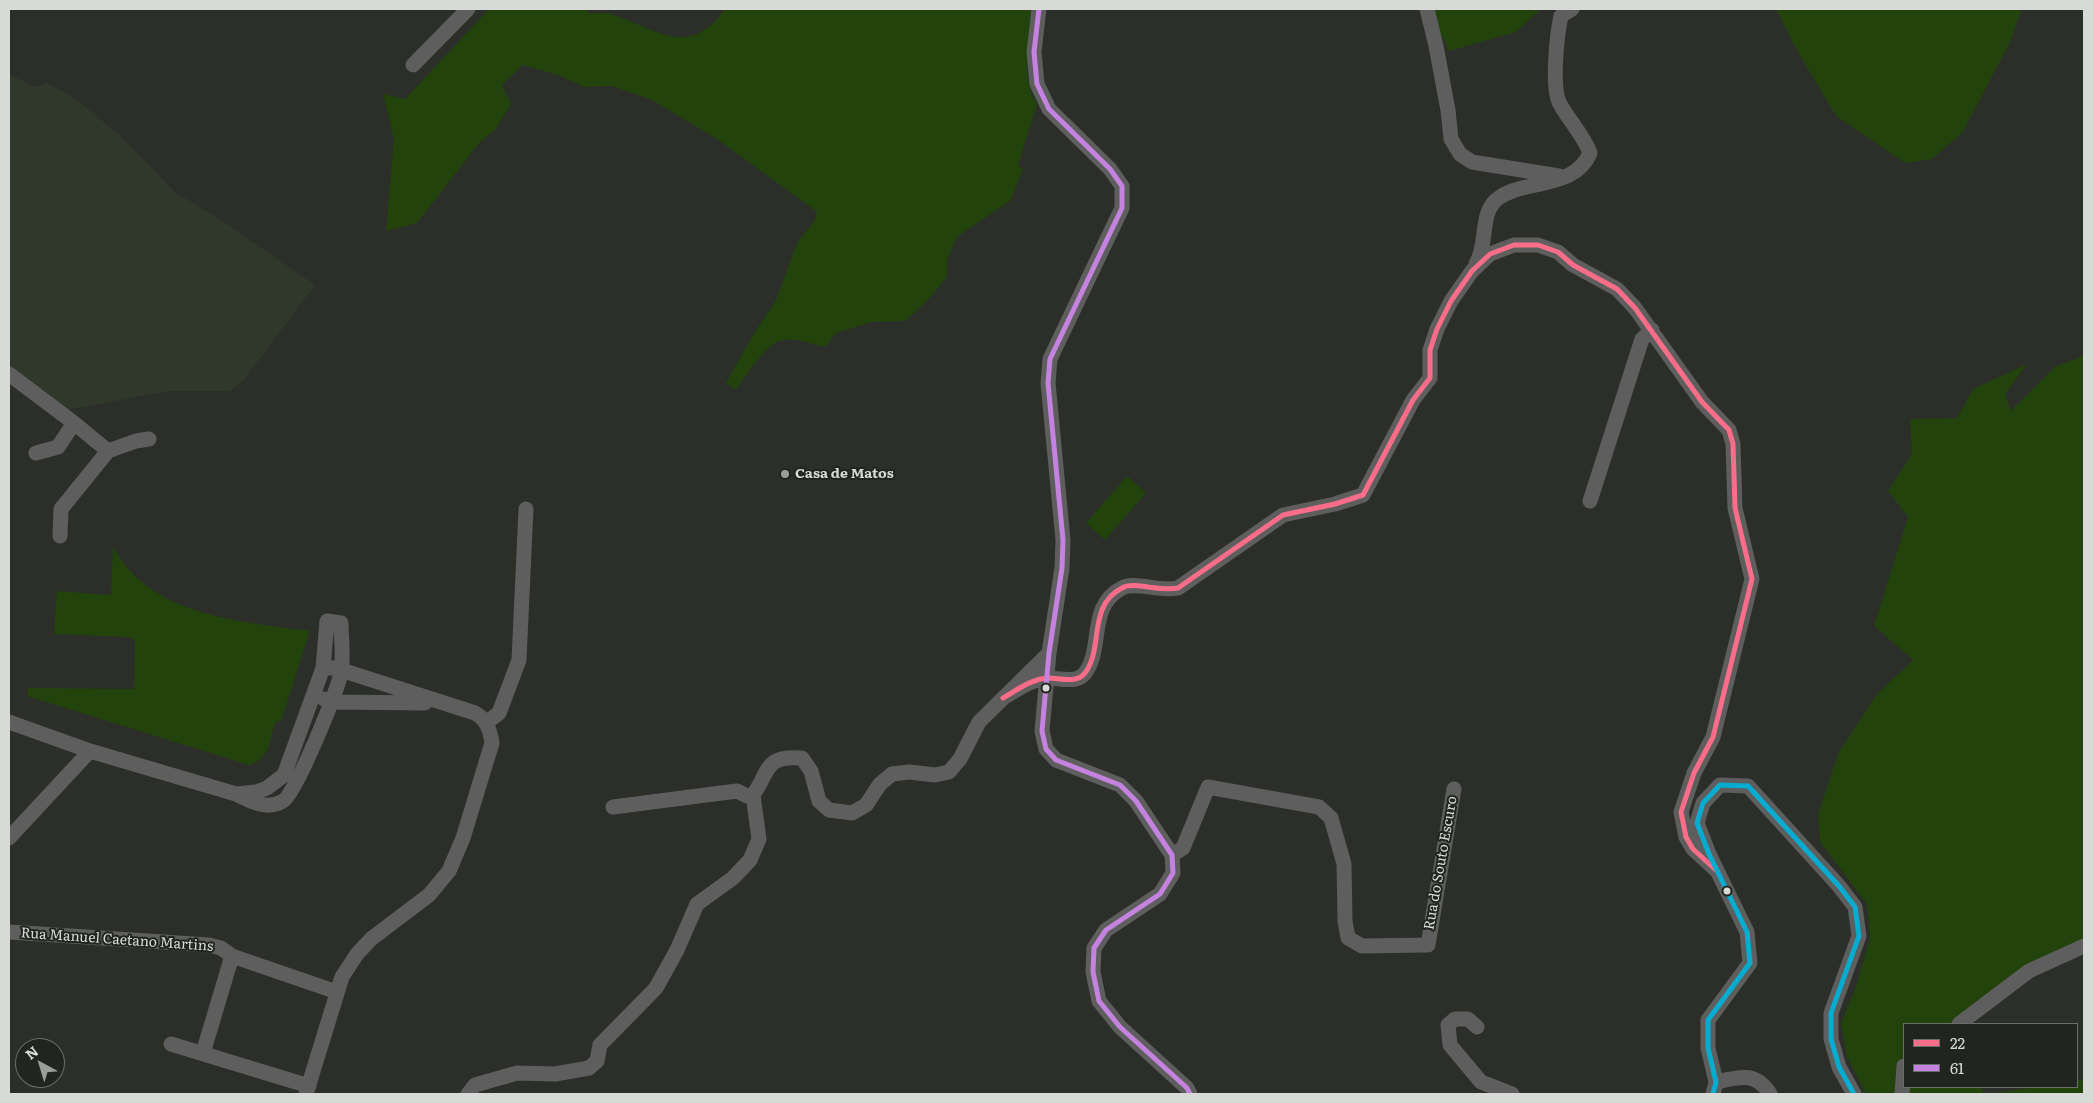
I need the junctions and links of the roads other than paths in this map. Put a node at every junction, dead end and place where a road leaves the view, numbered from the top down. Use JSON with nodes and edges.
{"nodes":[{"id":1,"x":468,"y":9,"type":"edge"},
{"id":2,"x":1038,"y":9,"type":"edge"},
{"id":3,"x":1427,"y":9,"type":"edge"},
{"id":4,"x":1572,"y":9,"type":"edge"},
{"id":5,"x":413,"y":65,"type":"dead end"},
{"id":6,"x":1564,"y":177,"type":"junction"},
{"id":7,"x":1472,"y":271,"type":"junction"},
{"id":8,"x":1652,"y":330,"type":"junction"},
{"id":9,"x":9,"y":374,"type":"edge"},
{"id":10,"x":74,"y":423,"type":"junction"},
{"id":11,"x":149,"y":439,"type":"dead end"},
{"id":12,"x":108,"y":451,"type":"junction"},
{"id":13,"x":36,"y":453,"type":"dead end"},
{"id":14,"x":1590,"y":501,"type":"dead end"},
{"id":15,"x":526,"y":510,"type":"dead end"},
{"id":16,"x":60,"y":536,"type":"dead end"},
{"id":17,"x":1049,"y":653,"type":"junction"},
{"id":18,"x":323,"y":668,"type":"junction"},
{"id":19,"x":341,"y":670,"type":"junction"},
{"id":20,"x":1046,"y":678,"type":"junction"},
{"id":21,"x":314,"y":695,"type":"junction"},
{"id":22,"x":1003,"y":698,"type":"junction"},
{"id":23,"x":333,"y":702,"type":"junction"},
{"id":24,"x":442,"y":704,"type":"junction"},
{"id":25,"x":9,"y":722,"type":"edge"},
{"id":26,"x":486,"y":723,"type":"junction"},
{"id":27,"x":90,"y":751,"type":"junction"},
{"id":28,"x":1454,"y":789,"type":"dead end"},
{"id":29,"x":236,"y":794,"type":"junction"},
{"id":30,"x":753,"y":795,"type":"junction"},
{"id":31,"x":613,"y":807,"type":"dead end"},
{"id":32,"x":9,"y":838,"type":"edge"},
{"id":33,"x":1172,"y":855,"type":"junction"},
{"id":34,"x":1718,"y":870,"type":"junction"},
{"id":35,"x":9,"y":932,"type":"edge"},
{"id":36,"x":2084,"y":946,"type":"edge"},
{"id":37,"x":232,"y":956,"type":"junction"},
{"id":38,"x":337,"y":992,"type":"junction"},
{"id":39,"x":1960,"y":1023,"type":"edge"},
{"id":40,"x":1477,"y":1027,"type":"dead end"},
{"id":41,"x":171,"y":1044,"type":"dead end"},
{"id":42,"x":203,"y":1053,"type":"junction"},
{"id":43,"x":1903,"y":1080,"type":"edge"},
{"id":44,"x":1715,"y":1088,"type":"edge"},
{"id":45,"x":307,"y":1090,"type":"edge"},
{"id":46,"x":468,"y":1094,"type":"edge"},
{"id":47,"x":1190,"y":1094,"type":"edge"},
{"id":48,"x":1512,"y":1094,"type":"edge"},
{"id":49,"x":1770,"y":1094,"type":"edge"},
{"id":50,"x":1854,"y":1094,"type":"edge"},
{"id":51,"x":1902,"y":1094,"type":"edge"}],
"edges":[{"from":1,"to":5,"type":"street"},
{"from":2,"to":17,"type":"street"},
{"from":3,"to":6,"type":"street"},
{"from":4,"to":6,"type":"street"},
{"from":6,"to":7,"type":"street"},
{"from":7,"to":8,"type":"street"},
{"from":7,"to":20,"type":"street"},
{"from":8,"to":14,"type":"street"},
{"from":8,"to":34,"type":"street"},
{"from":9,"to":10,"type":"street"},
{"from":10,"to":12,"type":"street"},
{"from":10,"to":13,"type":"street"},
{"from":11,"to":12,"type":"street"},
{"from":12,"to":16,"type":"street"},
{"from":15,"to":26,"type":"street"},
{"from":17,"to":20,"type":"street"},
{"from":17,"to":22,"type":"street"},
{"from":18,"to":19,"type":"street"},
{"from":18,"to":19,"type":"street"},
{"from":18,"to":21,"type":"street"},
{"from":19,"to":23,"type":"street"},
{"from":19,"to":24,"type":"street"},
{"from":20,"to":22,"type":"street"},
{"from":20,"to":33,"type":"street"},
{"from":21,"to":23,"type":"street"},
{"from":21,"to":29,"type":"street"},
{"from":22,"to":30,"type":"street"},
{"from":23,"to":24,"type":"street"},
{"from":23,"to":29,"type":"street"},
{"from":24,"to":26,"type":"street"},
{"from":25,"to":27,"type":"street"},
{"from":26,"to":38,"type":"street"},
{"from":27,"to":29,"type":"street"},
{"from":27,"to":32,"type":"street"},
{"from":28,"to":33,"type":"street","name":"Rua do Souto Escuro"},
{"from":30,"to":31,"type":"street"},
{"from":30,"to":46,"type":"street"},
{"from":33,"to":47,"type":"street"},
{"from":34,"to":44,"type":"street"},
{"from":34,"to":50,"type":"street"},
{"from":35,"to":37,"type":"street","name":"Rua Manuel Caetano Martins"},
{"from":36,"to":39,"type":"street"},
{"from":37,"to":38,"type":"street","name":"Rua Manuel Caetano Martins"},
{"from":37,"to":42,"type":"street"},
{"from":38,"to":45,"type":"street"},
{"from":40,"to":48,"type":"street"},
{"from":41,"to":42,"type":"street"},
{"from":42,"to":45,"type":"street"},
{"from":43,"to":51,"type":"street"},
{"from":44,"to":49,"type":"street"}]}
